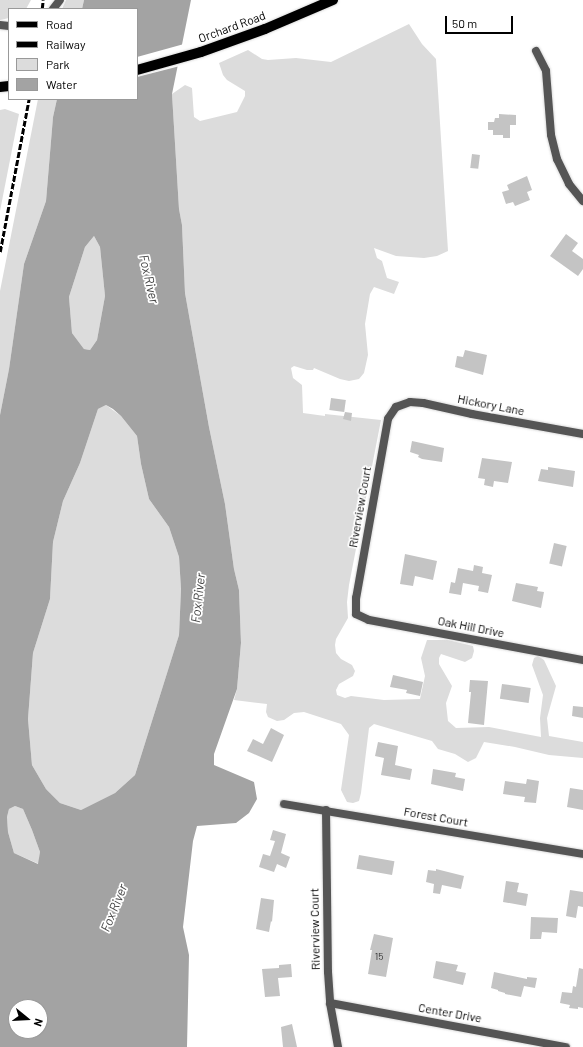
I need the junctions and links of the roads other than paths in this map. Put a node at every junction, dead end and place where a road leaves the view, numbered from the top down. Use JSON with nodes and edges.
{"nodes":[{"id":1,"x":60,"y":0,"type":"edge"},
{"id":2,"x":333,"y":0,"type":"edge"},
{"id":3,"x":54,"y":8,"type":"edge"},
{"id":4,"x":536,"y":51,"type":"dead end"},
{"id":5,"x":138,"y":70,"type":"edge"},
{"id":6,"x":583,"y":201,"type":"edge"},
{"id":7,"x":396,"y":407,"type":"joint"},
{"id":8,"x":583,"y":434,"type":"edge"},
{"id":9,"x":356,"y":614,"type":"joint"},
{"id":10,"x":583,"y":660,"type":"edge"},
{"id":11,"x":284,"y":804,"type":"dead end"},
{"id":12,"x":326,"y":810,"type":"junction"},
{"id":13,"x":583,"y":854,"type":"edge"},
{"id":14,"x":330,"y":1003,"type":"junction"},
{"id":15,"x":338,"y":1047,"type":"edge"},
{"id":16,"x":566,"y":1047,"type":"edge"}],
"edges":[{"from":1,"to":3,"type":"street"},
{"from":2,"to":5,"type":"main road","name":"Orchard Road"},
{"from":4,"to":6,"type":"street"},
{"from":7,"to":8,"type":"street","name":"Hickory Lane"},
{"from":7,"to":9,"type":"street","name":"Riverview Court"},
{"from":9,"to":10,"type":"street","name":"Oak Hill Drive"},
{"from":11,"to":12,"type":"street","name":"Forest Court"},
{"from":12,"to":13,"type":"street","name":"Forest Court"},
{"from":12,"to":14,"type":"street","name":"Riverview Court"},
{"from":14,"to":15,"type":"street","name":"Riverview Court"},
{"from":14,"to":16,"type":"street","name":"Center Drive"}]}
